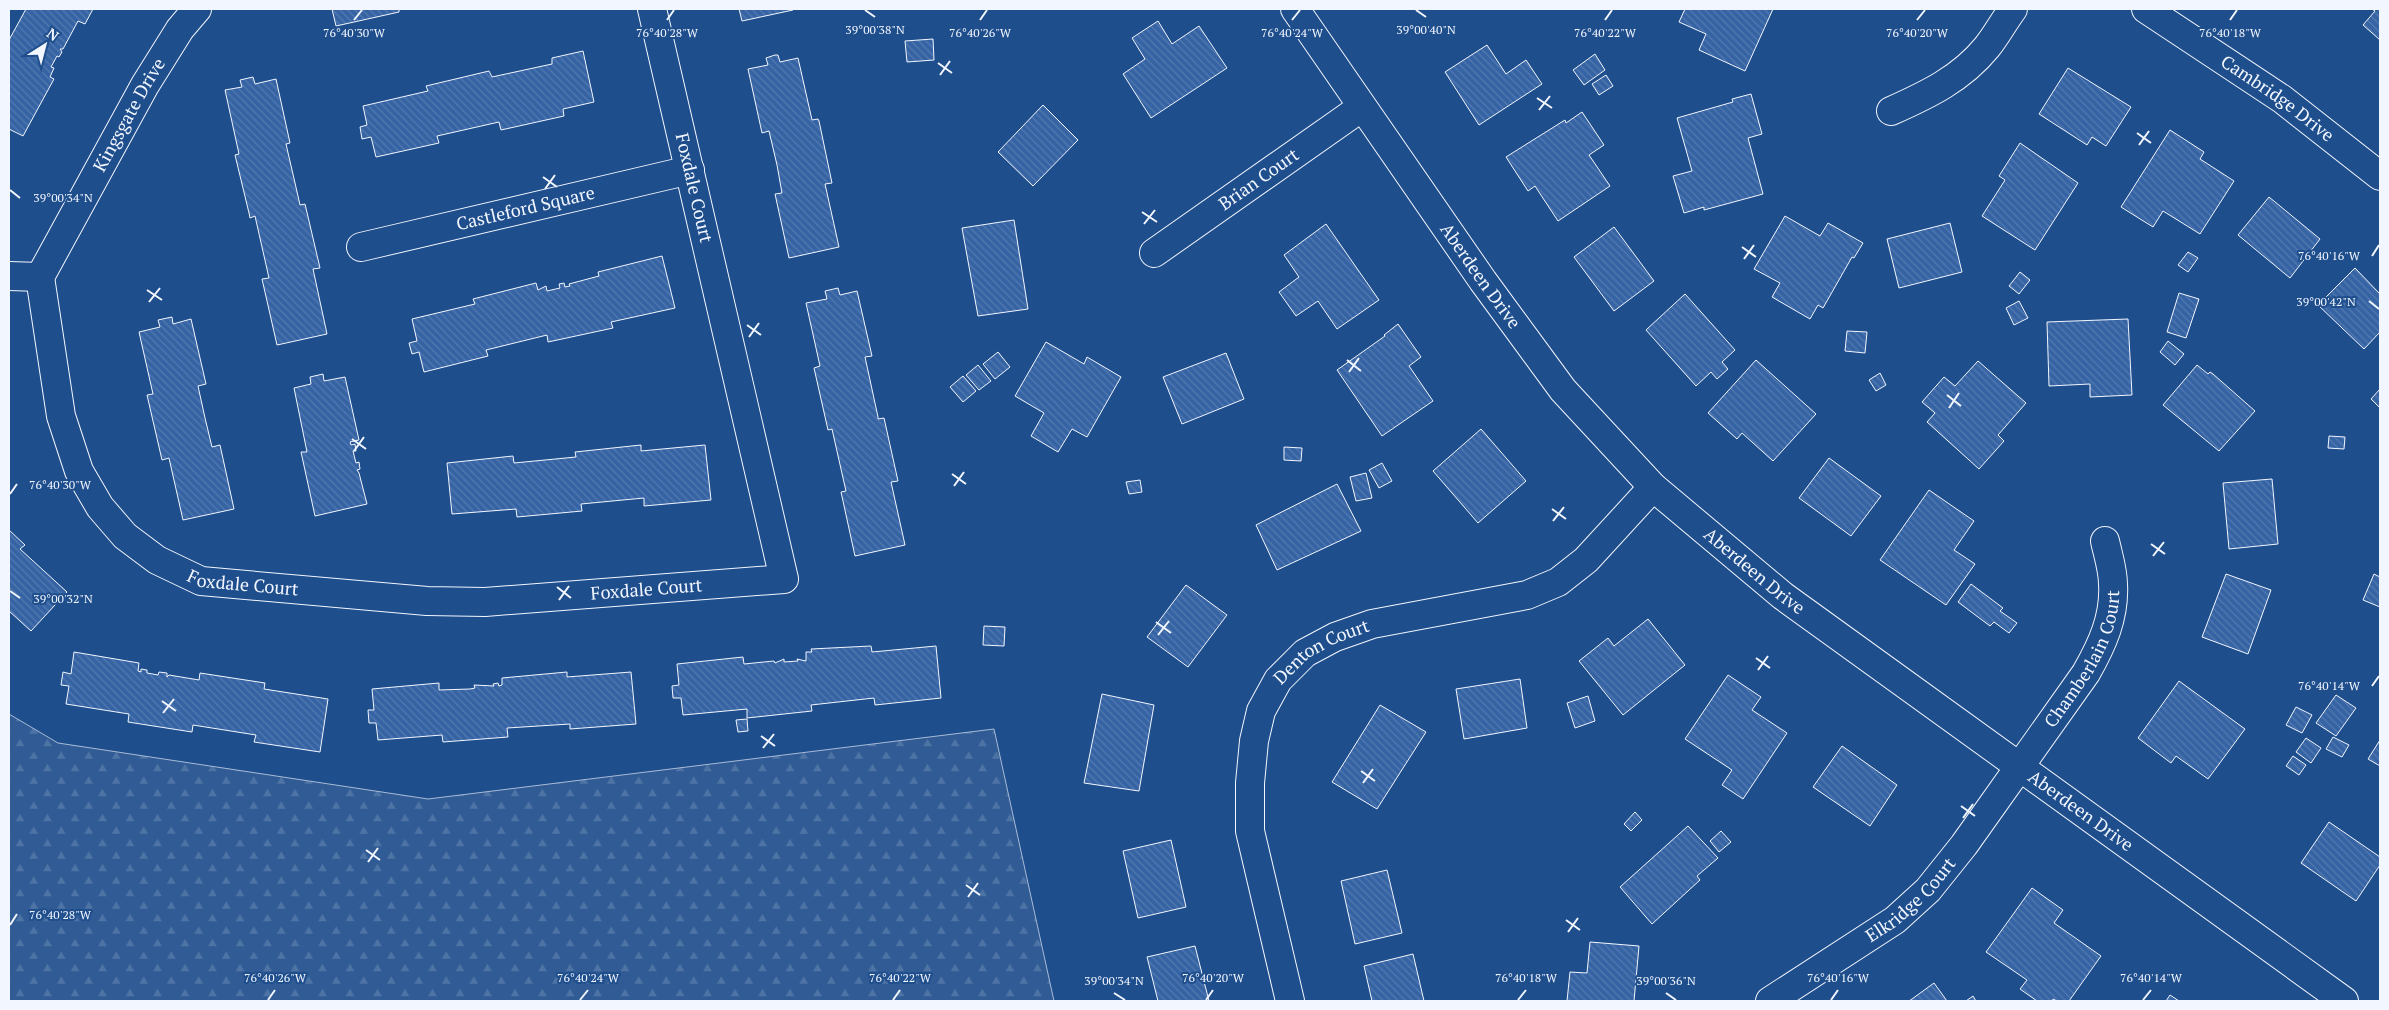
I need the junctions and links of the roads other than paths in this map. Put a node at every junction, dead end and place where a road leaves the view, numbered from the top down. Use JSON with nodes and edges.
{"nodes":[{"id":1,"x":196,"y":9,"type":"edge"},
{"id":2,"x":652,"y":9,"type":"edge"},
{"id":3,"x":1295,"y":9,"type":"edge"},
{"id":4,"x":2013,"y":9,"type":"edge"},
{"id":5,"x":2146,"y":9,"type":"edge"},
{"id":6,"x":1362,"y":108,"type":"junction"},
{"id":7,"x":1891,"y":111,"type":"dead end"},
{"id":8,"x":690,"y":170,"type":"junction"},
{"id":9,"x":2380,"y":176,"type":"edge"},
{"id":10,"x":361,"y":247,"type":"dead end"},
{"id":11,"x":1154,"y":253,"type":"dead end"},
{"id":12,"x":9,"y":276,"type":"edge"},
{"id":13,"x":40,"y":277,"type":"junction"},
{"id":14,"x":1654,"y":488,"type":"junction"},
{"id":15,"x":2105,"y":541,"type":"dead end"},
{"id":16,"x":2020,"y":767,"type":"junction"},
{"id":17,"x":1290,"y":1001,"type":"edge"},
{"id":18,"x":1770,"y":1001,"type":"edge"},
{"id":19,"x":2344,"y":1001,"type":"edge"}],
"edges":[{"from":1,"to":13,"type":"street","name":"Kingsgate Drive"},
{"from":2,"to":8,"type":"street","name":"Foxdale Court"},
{"from":3,"to":6,"type":"street","name":"Aberdeen Drive"},
{"from":4,"to":7,"type":"street"},
{"from":5,"to":9,"type":"street","name":"Cambridge Drive"},
{"from":6,"to":11,"type":"street","name":"Brian Court"},
{"from":6,"to":14,"type":"street","name":"Aberdeen Drive"},
{"from":8,"to":10,"type":"street","name":"Castleford Square"},
{"from":8,"to":13,"type":"street","name":"Foxdale Court"},
{"from":12,"to":13,"type":"street"},
{"from":14,"to":16,"type":"street","name":"Aberdeen Drive"},
{"from":14,"to":17,"type":"street","name":"Denton Court"},
{"from":15,"to":16,"type":"street","name":"Chamberlain Court"},
{"from":16,"to":18,"type":"street","name":"Elkridge Court"},
{"from":16,"to":19,"type":"street","name":"Aberdeen Drive"}]}
